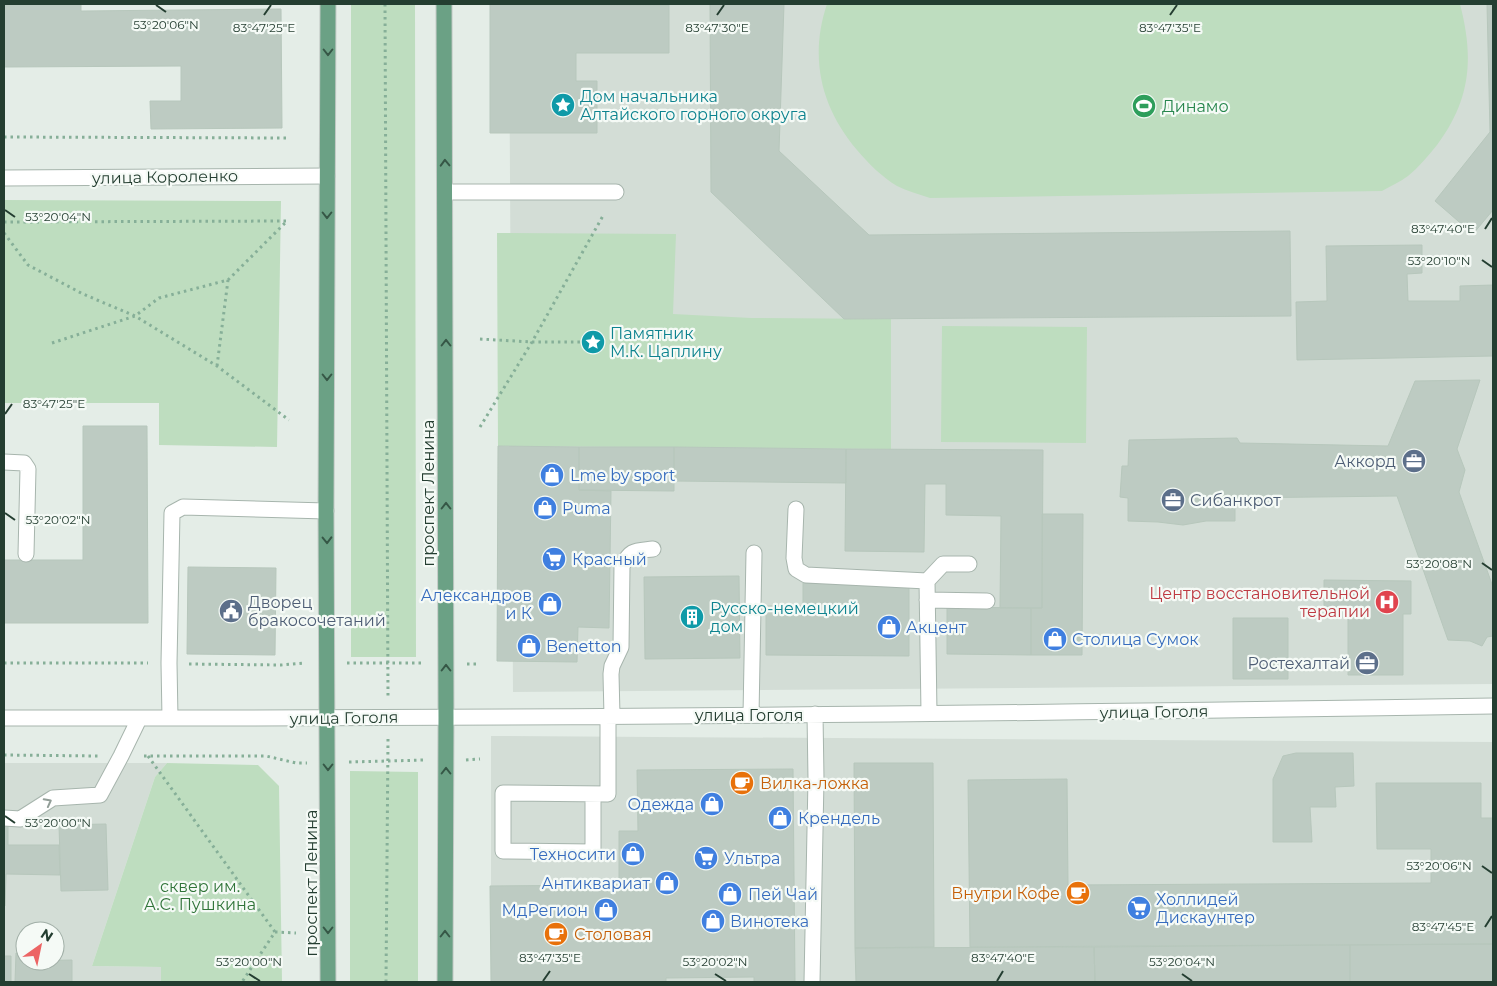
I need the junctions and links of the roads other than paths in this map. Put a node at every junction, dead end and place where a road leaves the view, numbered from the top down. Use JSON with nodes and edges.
{"nodes":[{"id":1,"x":328,"y":4,"type":"edge"},
{"id":2,"x":444,"y":4,"type":"edge"},
{"id":3,"x":327,"y":176,"type":"junction"},
{"id":4,"x":4,"y":178,"type":"edge"},
{"id":5,"x":446,"y":192,"type":"junction"},
{"id":6,"x":616,"y":192,"type":"road end"},
{"id":7,"x":4,"y":462,"type":"edge"},
{"id":8,"x":326,"y":510,"type":"junction"},
{"id":9,"x":796,"y":510,"type":"dead end"},
{"id":10,"x":654,"y":549,"type":"dead end"},
{"id":11,"x":754,"y":553,"type":"dead end"},
{"id":12,"x":26,"y":554,"type":"dead end"},
{"id":13,"x":969,"y":564,"type":"dead end"},
{"id":14,"x":927,"y":581,"type":"junction"},
{"id":15,"x":928,"y":600,"type":"junction"},
{"id":16,"x":987,"y":601,"type":"dead end"},
{"id":17,"x":1493,"y":706,"type":"edge"},
{"id":18,"x":929,"y":713,"type":"junction"},
{"id":19,"x":815,"y":714,"type":"junction"},
{"id":20,"x":751,"y":715,"type":"junction"},
{"id":21,"x":610,"y":716,"type":"junction"},
{"id":22,"x":446,"y":717,"type":"junction"},
{"id":23,"x":4,"y":718,"type":"edge"},
{"id":24,"x":170,"y":718,"type":"junction"},
{"id":25,"x":328,"y":718,"type":"junction"},
{"id":26,"x":139,"y":719,"type":"junction"},
{"id":27,"x":593,"y":794,"type":"junction"},
{"id":28,"x":4,"y":818,"type":"edge"},
{"id":29,"x":328,"y":982,"type":"edge"},
{"id":30,"x":445,"y":982,"type":"edge"},
{"id":31,"x":812,"y":982,"type":"edge"}],
"edges":[{"from":1,"to":3,"type":"main road","name":"проспект Ленина","one_way":true},
{"from":5,"to":2,"type":"main road","name":"проспект Ленина","one_way":true},
{"from":3,"to":4,"type":"street","name":"улица Короленко"},
{"from":3,"to":8,"type":"main road","name":"проспект Ленина","one_way":true},
{"from":5,"to":6,"type":"street"},
{"from":22,"to":5,"type":"main road","name":"проспект Ленина","one_way":true},
{"from":7,"to":12,"type":"street"},
{"from":8,"to":24,"type":"street"},
{"from":8,"to":25,"type":"main road","name":"проспект Ленина","one_way":true},
{"from":9,"to":14,"type":"street"},
{"from":10,"to":21,"type":"street"},
{"from":11,"to":20,"type":"street"},
{"from":13,"to":14,"type":"street"},
{"from":14,"to":15,"type":"street"},
{"from":15,"to":16,"type":"street"},
{"from":15,"to":18,"type":"street"},
{"from":17,"to":18,"type":"street","name":"улица Гоголя"},
{"from":18,"to":19,"type":"street","name":"улица Гоголя"},
{"from":19,"to":20,"type":"street","name":"улица Гоголя"},
{"from":19,"to":31,"type":"street"},
{"from":20,"to":21,"type":"street","name":"улица Гоголя"},
{"from":21,"to":22,"type":"street","name":"улица Гоголя"},
{"from":21,"to":27,"type":"street"},
{"from":22,"to":25,"type":"street","name":"улица Гоголя"},
{"from":30,"to":22,"type":"main road","name":"проспект Ленина","one_way":true},
{"from":23,"to":26,"type":"street","name":"улица Гоголя"},
{"from":24,"to":25,"type":"street","name":"улица Гоголя"},
{"from":24,"to":26,"type":"street","name":"улица Гоголя"},
{"from":25,"to":29,"type":"main road","name":"проспект Ленина","one_way":true},
{"from":28,"to":26,"type":"street","one_way":true},
{"from":27,"to":27,"type":"street"}]}
